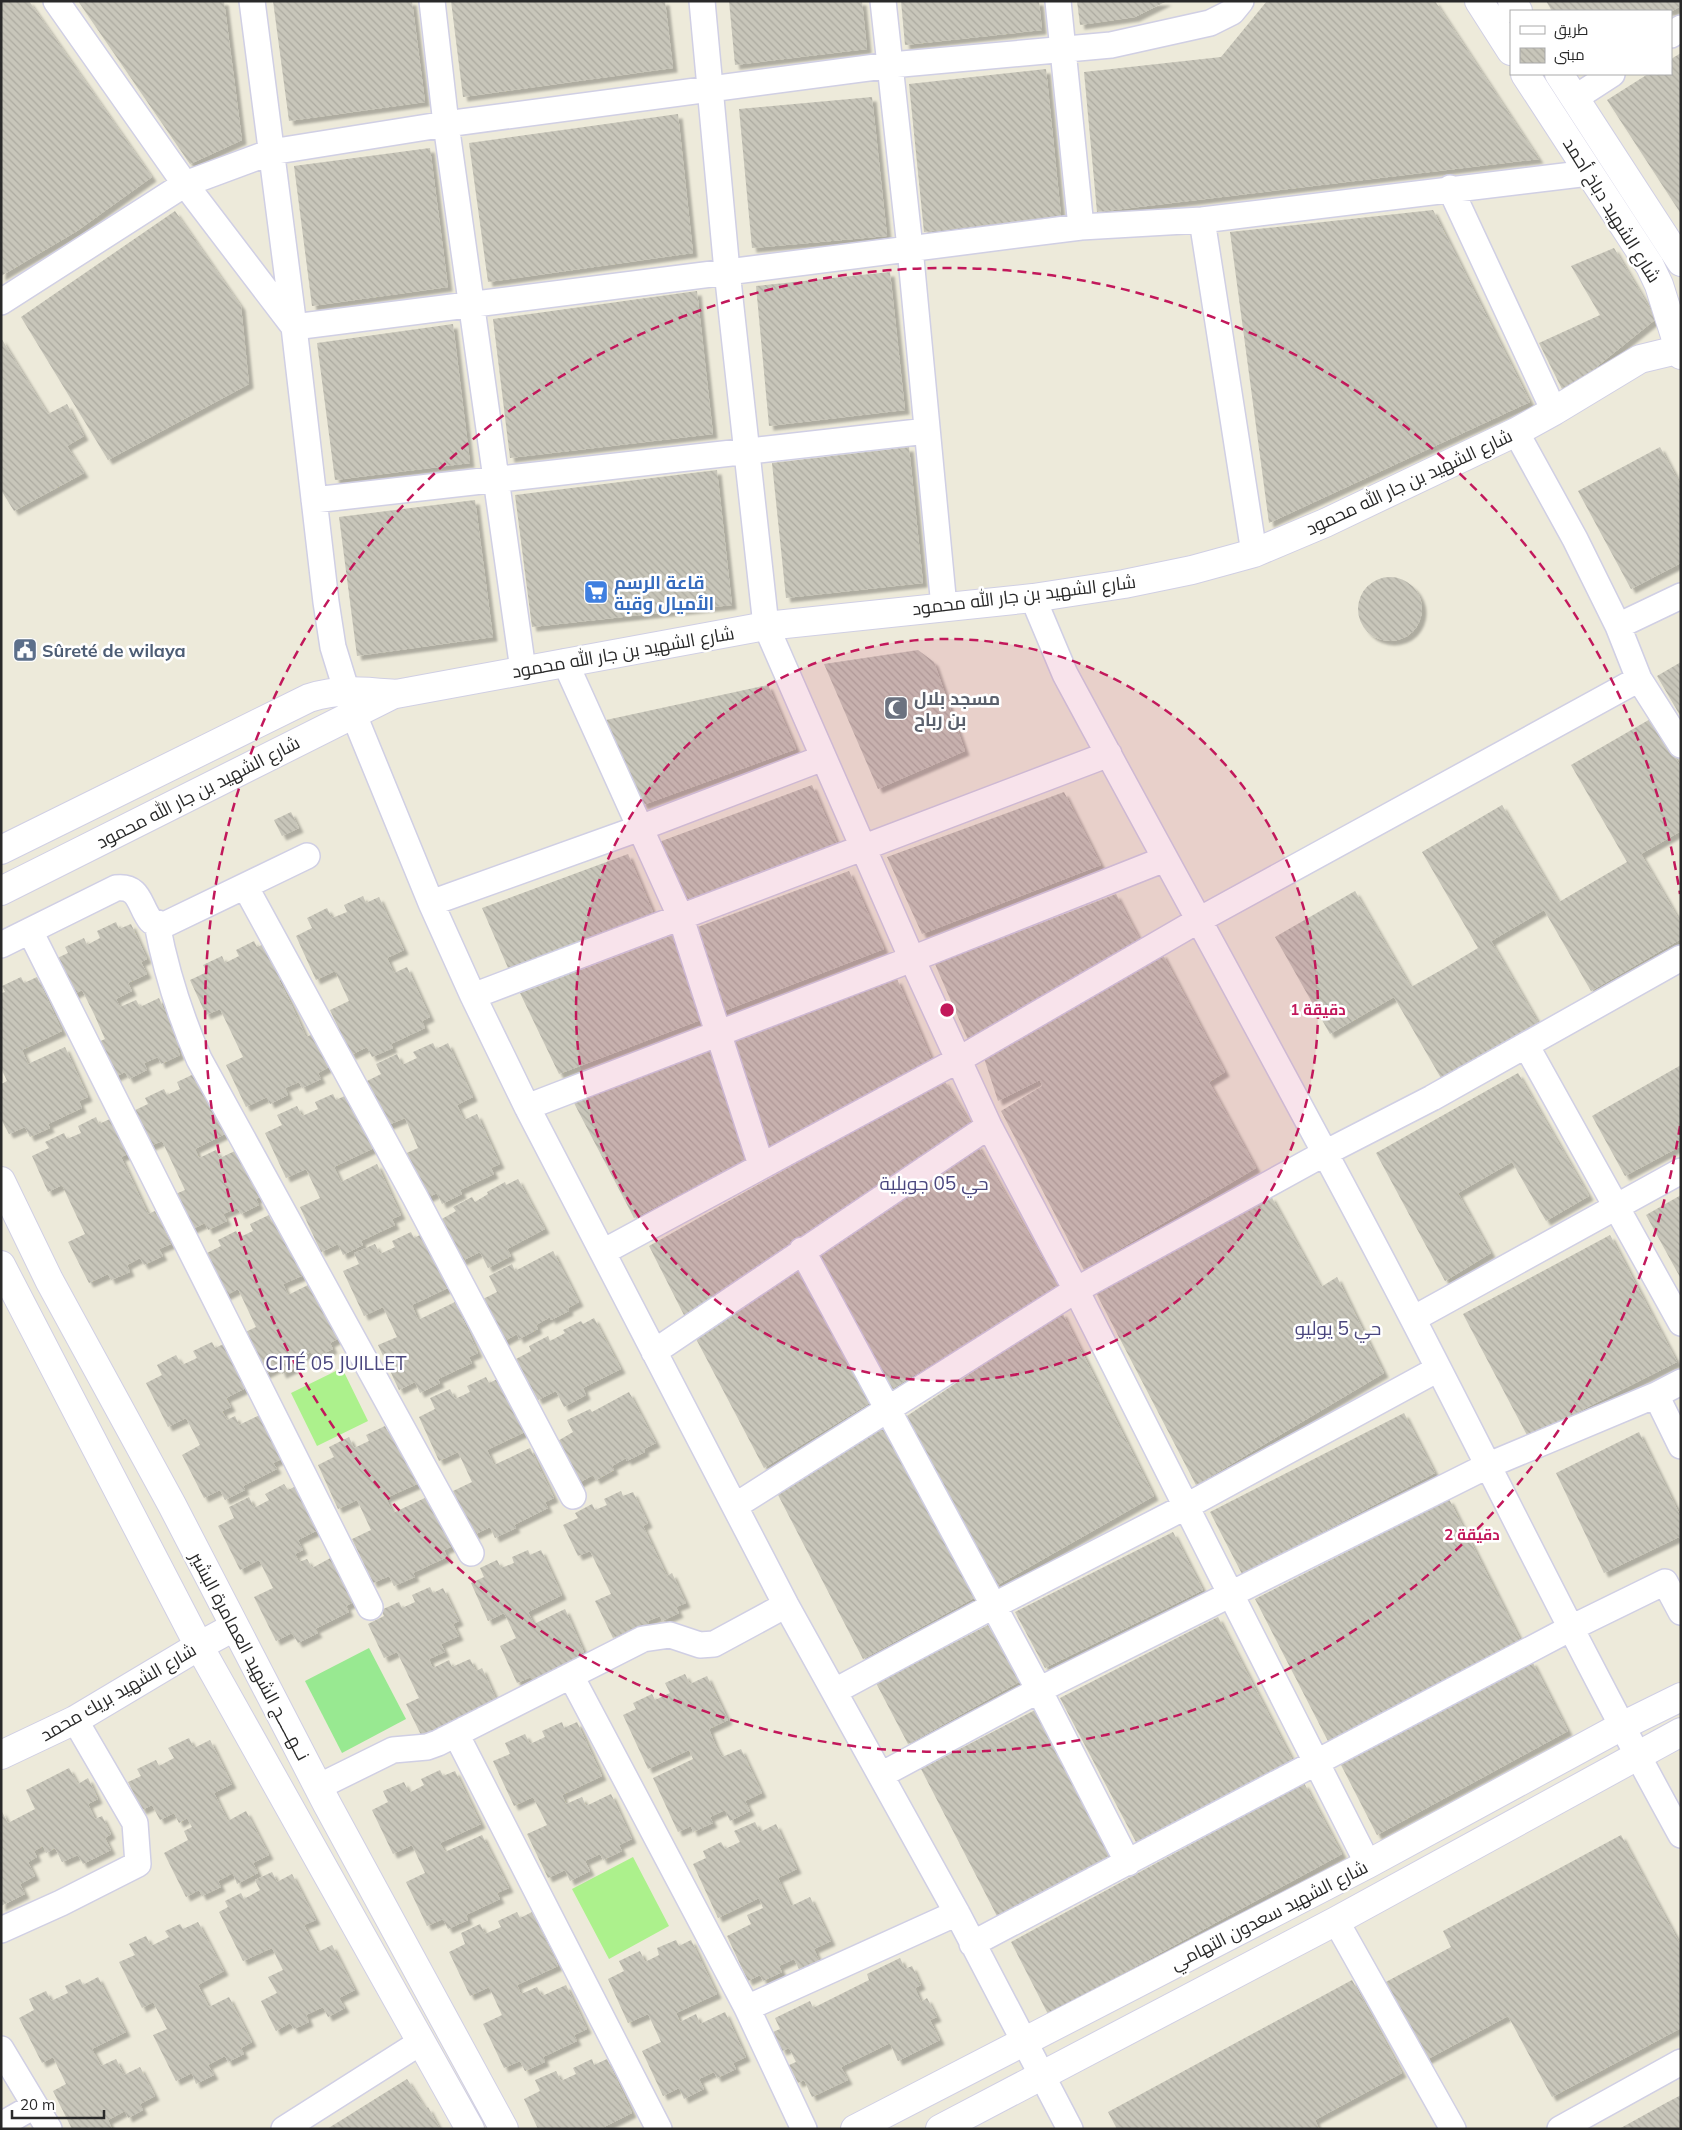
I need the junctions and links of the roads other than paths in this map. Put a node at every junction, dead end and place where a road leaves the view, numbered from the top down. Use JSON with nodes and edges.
{"nodes":[{"id":1,"x":56,"y":1,"type":"edge"},
{"id":2,"x":252,"y":1,"type":"edge"},
{"id":3,"x":432,"y":1,"type":"edge"},
{"id":4,"x":702,"y":1,"type":"edge"},
{"id":5,"x":883,"y":1,"type":"edge"},
{"id":6,"x":1058,"y":1,"type":"edge"},
{"id":7,"x":1479,"y":1,"type":"edge"},
{"id":8,"x":1235,"y":5,"type":"edge"},
{"id":9,"x":1510,"y":49,"type":"edge"},
{"id":10,"x":1063,"y":50,"type":"junction"},
{"id":11,"x":891,"y":65,"type":"junction"},
{"id":12,"x":1526,"y":75,"type":"edge"},
{"id":13,"x":1560,"y":75,"type":"edge"},
{"id":14,"x":1610,"y":75,"type":"edge"},
{"id":15,"x":711,"y":90,"type":"junction"},
{"id":16,"x":1575,"y":98,"type":"junction"},
{"id":17,"x":446,"y":124,"type":"junction"},
{"id":18,"x":271,"y":152,"type":"junction"},
{"id":19,"x":1589,"y":173,"type":"junction"},
{"id":20,"x":185,"y":184,"type":"junction"},
{"id":21,"x":1450,"y":188,"type":"junction"},
{"id":22,"x":1202,"y":220,"type":"junction"},
{"id":23,"x":1082,"y":227,"type":"junction"},
{"id":24,"x":910,"y":248,"type":"junction"},
{"id":25,"x":1681,"y":262,"type":"edge"},
{"id":26,"x":728,"y":271,"type":"junction"},
{"id":27,"x":1,"y":302,"type":"edge"},
{"id":28,"x":472,"y":305,"type":"junction"},
{"id":29,"x":1676,"y":316,"type":"edge"},
{"id":30,"x":294,"y":327,"type":"junction"},
{"id":31,"x":1680,"y":351,"type":"edge"},
{"id":32,"x":1640,"y":360,"type":"junction"},
{"id":33,"x":1554,"y":411,"type":"junction"},
{"id":34,"x":927,"y":430,"type":"junction"},
{"id":35,"x":1516,"y":432,"type":"junction"},
{"id":36,"x":747,"y":451,"type":"junction"},
{"id":37,"x":496,"y":480,"type":"junction"},
{"id":38,"x":314,"y":500,"type":"junction"},
{"id":39,"x":1254,"y":553,"type":"junction"},
{"id":40,"x":1681,"y":596,"type":"edge"},
{"id":41,"x":1033,"y":598,"type":"junction"},
{"id":42,"x":944,"y":606,"type":"junction"},
{"id":43,"x":766,"y":626,"type":"junction"},
{"id":44,"x":1618,"y":626,"type":"junction"},
{"id":45,"x":565,"y":662,"type":"junction"},
{"id":46,"x":523,"y":670,"type":"junction"},
{"id":47,"x":1639,"y":679,"type":"junction"},
{"id":48,"x":350,"y":702,"type":"junction"},
{"id":49,"x":1681,"y":745,"type":"edge"},
{"id":50,"x":1109,"y":754,"type":"junction"},
{"id":51,"x":823,"y":758,"type":"junction"},
{"id":52,"x":640,"y":828,"type":"junction"},
{"id":53,"x":864,"y":849,"type":"junction"},
{"id":54,"x":1,"y":850,"type":"edge"},
{"id":55,"x":307,"y":856,"type":"dead end"},
{"id":56,"x":1165,"y":858,"type":"junction"},
{"id":57,"x":245,"y":886,"type":"junction"},
{"id":58,"x":1,"y":890,"type":"edge"},
{"id":59,"x":431,"y":903,"type":"junction"},
{"id":60,"x":681,"y":918,"type":"junction"},
{"id":61,"x":1199,"y":920,"type":"junction"},
{"id":62,"x":157,"y":924,"type":"junction"},
{"id":63,"x":30,"y":931,"type":"junction"},
{"id":64,"x":1,"y":945,"type":"edge"},
{"id":65,"x":1681,"y":958,"type":"edge"},
{"id":66,"x":912,"y":959,"type":"junction"},
{"id":67,"x":473,"y":996,"type":"junction"},
{"id":68,"x":718,"y":1033,"type":"junction"},
{"id":69,"x":1526,"y":1045,"type":"junction"},
{"id":70,"x":958,"y":1060,"type":"junction"},
{"id":71,"x":527,"y":1107,"type":"junction"},
{"id":72,"x":989,"y":1126,"type":"junction"},
{"id":73,"x":1325,"y":1153,"type":"junction"},
{"id":74,"x":761,"y":1165,"type":"junction"},
{"id":75,"x":1681,"y":1171,"type":"edge"},
{"id":76,"x":1,"y":1180,"type":"edge"},
{"id":77,"x":1616,"y":1207,"type":"junction"},
{"id":78,"x":802,"y":1250,"type":"junction"},
{"id":79,"x":603,"y":1252,"type":"junction"},
{"id":80,"x":1,"y":1265,"type":"edge"},
{"id":81,"x":1076,"y":1290,"type":"junction"},
{"id":82,"x":1413,"y":1319,"type":"junction"},
{"id":83,"x":1681,"y":1323,"type":"edge"},
{"id":84,"x":654,"y":1352,"type":"junction"},
{"id":85,"x":1438,"y":1369,"type":"junction"},
{"id":86,"x":1681,"y":1382,"type":"edge"},
{"id":87,"x":1656,"y":1396,"type":"junction"},
{"id":88,"x":887,"y":1408,"type":"junction"},
{"id":89,"x":1681,"y":1446,"type":"edge"},
{"id":90,"x":1489,"y":1465,"type":"junction"},
{"id":91,"x":573,"y":1496,"type":"dead end"},
{"id":92,"x":735,"y":1506,"type":"junction"},
{"id":93,"x":1185,"y":1507,"type":"junction"},
{"id":94,"x":471,"y":1552,"type":"dead end"},
{"id":95,"x":1230,"y":1596,"type":"junction"},
{"id":96,"x":786,"y":1605,"type":"junction"},
{"id":97,"x":994,"y":1606,"type":"junction"},
{"id":98,"x":370,"y":1607,"type":"dead end"},
{"id":99,"x":1681,"y":1612,"type":"edge"},
{"id":100,"x":234,"y":1627,"type":"junction"},
{"id":101,"x":1571,"y":1628,"type":"junction"},
{"id":102,"x":199,"y":1646,"type":"junction"},
{"id":103,"x":571,"y":1676,"type":"junction"},
{"id":104,"x":1039,"y":1690,"type":"junction"},
{"id":105,"x":835,"y":1691,"type":"junction"},
{"id":106,"x":1681,"y":1697,"type":"edge"},
{"id":107,"x":75,"y":1720,"type":"junction"},
{"id":108,"x":1622,"y":1726,"type":"junction"},
{"id":109,"x":1681,"y":1732,"type":"edge"},
{"id":110,"x":456,"y":1734,"type":"junction"},
{"id":111,"x":1,"y":1755,"type":"edge"},
{"id":112,"x":1636,"y":1755,"type":"junction"},
{"id":113,"x":1316,"y":1764,"type":"junction"},
{"id":114,"x":881,"y":1775,"type":"junction"},
{"id":115,"x":318,"y":1787,"type":"junction"},
{"id":116,"x":1681,"y":1835,"type":"edge"},
{"id":117,"x":1128,"y":1863,"type":"junction"},
{"id":118,"x":1368,"y":1864,"type":"junction"},
{"id":119,"x":956,"y":1913,"type":"junction"},
{"id":120,"x":1336,"y":1921,"type":"junction"},
{"id":121,"x":1,"y":1930,"type":"edge"},
{"id":122,"x":972,"y":1944,"type":"junction"},
{"id":123,"x":747,"y":2008,"type":"junction"},
{"id":124,"x":420,"y":2042,"type":"junction"},
{"id":125,"x":1023,"y":2043,"type":"junction"},
{"id":126,"x":1,"y":2049,"type":"edge"},
{"id":127,"x":1681,"y":2062,"type":"edge"},
{"id":128,"x":1042,"y":2076,"type":"junction"},
{"id":129,"x":34,"y":2106,"type":"junction"},
{"id":130,"x":1,"y":2125,"type":"edge"},
{"id":131,"x":49,"y":2129,"type":"edge"},
{"id":132,"x":284,"y":2129,"type":"edge"},
{"id":133,"x":470,"y":2129,"type":"edge"},
{"id":134,"x":504,"y":2129,"type":"edge"},
{"id":135,"x":660,"y":2129,"type":"edge"},
{"id":136,"x":804,"y":2129,"type":"edge"},
{"id":137,"x":855,"y":2129,"type":"edge"},
{"id":138,"x":940,"y":2129,"type":"edge"},
{"id":139,"x":1070,"y":2129,"type":"edge"},
{"id":140,"x":1453,"y":2129,"type":"edge"},
{"id":141,"x":1560,"y":2129,"type":"edge"}],
"edges":[{"from":1,"to":20,"type":"street"},
{"from":2,"to":18,"type":"street"},
{"from":3,"to":17,"type":"street"},
{"from":4,"to":15,"type":"street"},
{"from":5,"to":11,"type":"street"},
{"from":6,"to":10,"type":"street"},
{"from":7,"to":9,"type":"street"},
{"from":8,"to":10,"type":"street"},
{"from":10,"to":11,"type":"street"},
{"from":10,"to":23,"type":"street"},
{"from":11,"to":15,"type":"street"},
{"from":11,"to":24,"type":"street"},
{"from":12,"to":19,"type":"street","name":"شارع الشهيد دباخ أحمد"},
{"from":13,"to":16,"type":"street","name":"شارع الشهيد دباخ أحمد"},
{"from":14,"to":16,"type":"street"},
{"from":15,"to":17,"type":"street"},
{"from":15,"to":26,"type":"street"},
{"from":16,"to":25,"type":"street","name":"شارع الشهيد دباخ أحمد"},
{"from":17,"to":18,"type":"street"},
{"from":17,"to":28,"type":"street"},
{"from":18,"to":20,"type":"street"},
{"from":18,"to":30,"type":"street"},
{"from":19,"to":21,"type":"street"},
{"from":19,"to":29,"type":"street","name":"شارع الشهيد دباخ أحمد"},
{"from":20,"to":27,"type":"street"},
{"from":20,"to":30,"type":"street"},
{"from":21,"to":22,"type":"street"},
{"from":21,"to":33,"type":"street"},
{"from":22,"to":23,"type":"street"},
{"from":22,"to":39,"type":"street"},
{"from":23,"to":24,"type":"street"},
{"from":24,"to":26,"type":"street"},
{"from":24,"to":34,"type":"street"},
{"from":26,"to":28,"type":"street"},
{"from":26,"to":36,"type":"street"},
{"from":28,"to":30,"type":"street"},
{"from":28,"to":37,"type":"street"},
{"from":29,"to":31,"type":"street","name":"شارع الشهيد دباخ أحمد"},
{"from":29,"to":32,"type":"street","name":"شارع الشهيد بن جار الله محمود"},
{"from":30,"to":38,"type":"street"},
{"from":31,"to":32,"type":"street","name":"شارع الشهيد بن جار الله محمود"},
{"from":32,"to":33,"type":"street","name":"شارع الشهيد بن جار الله محمود"},
{"from":33,"to":35,"type":"street","name":"شارع الشهيد بن جار الله محمود"},
{"from":34,"to":36,"type":"street"},
{"from":34,"to":42,"type":"street"},
{"from":35,"to":39,"type":"street","name":"شارع الشهيد بن جار الله محمود"},
{"from":35,"to":44,"type":"street"},
{"from":36,"to":37,"type":"street"},
{"from":36,"to":43,"type":"street"},
{"from":37,"to":38,"type":"street"},
{"from":37,"to":46,"type":"street"},
{"from":38,"to":48,"type":"street"},
{"from":39,"to":41,"type":"street","name":"شارع الشهيد بن جار الله محمود"},
{"from":40,"to":44,"type":"street"},
{"from":41,"to":42,"type":"street","name":"شارع الشهيد بن جار الله محمود"},
{"from":41,"to":50,"type":"street"},
{"from":42,"to":43,"type":"street","name":"شارع الشهيد بن جار الله محمود"},
{"from":43,"to":45,"type":"street","name":"شارع الشهيد بن جار الله محمود"},
{"from":43,"to":51,"type":"street"},
{"from":44,"to":47,"type":"street"},
{"from":45,"to":46,"type":"street","name":"شارع الشهيد بن جار الله محمود"},
{"from":45,"to":52,"type":"street"},
{"from":46,"to":48,"type":"street","name":"شارع الشهيد بن جار الله محمود"},
{"from":47,"to":49,"type":"street"},
{"from":47,"to":61,"type":"street"},
{"from":48,"to":54,"type":"street","name":"شارع الشهيد بن جار الله محمود"},
{"from":48,"to":58,"type":"street","name":"شارع الشهيد بن جار الله محمود"},
{"from":48,"to":59,"type":"street"},
{"from":50,"to":53,"type":"street"},
{"from":50,"to":56,"type":"street"},
{"from":51,"to":52,"type":"street"},
{"from":51,"to":53,"type":"street"},
{"from":52,"to":59,"type":"street"},
{"from":52,"to":60,"type":"street"},
{"from":53,"to":60,"type":"street"},
{"from":53,"to":66,"type":"street"},
{"from":55,"to":57,"type":"street"},
{"from":56,"to":61,"type":"street"},
{"from":56,"to":66,"type":"street"},
{"from":57,"to":62,"type":"street"},
{"from":57,"to":91,"type":"street"},
{"from":59,"to":67,"type":"street"},
{"from":60,"to":67,"type":"street"},
{"from":60,"to":68,"type":"street"},
{"from":61,"to":70,"type":"street"},
{"from":61,"to":73,"type":"street"},
{"from":62,"to":63,"type":"street"},
{"from":62,"to":94,"type":"street"},
{"from":63,"to":64,"type":"street"},
{"from":63,"to":98,"type":"street"},
{"from":65,"to":69,"type":"street"},
{"from":66,"to":68,"type":"street"},
{"from":66,"to":70,"type":"street"},
{"from":67,"to":71,"type":"street"},
{"from":68,"to":71,"type":"street"},
{"from":68,"to":74,"type":"street"},
{"from":69,"to":73,"type":"street"},
{"from":69,"to":77,"type":"street"},
{"from":70,"to":72,"type":"street"},
{"from":70,"to":74,"type":"street"},
{"from":71,"to":79,"type":"street"},
{"from":72,"to":78,"type":"street"},
{"from":72,"to":81,"type":"street"},
{"from":73,"to":81,"type":"street"},
{"from":73,"to":82,"type":"street"},
{"from":74,"to":79,"type":"street"},
{"from":75,"to":77,"type":"street"},
{"from":76,"to":100,"type":"street","name":"نــهـــــج الشهيد العمامرة البشير"},
{"from":77,"to":82,"type":"street"},
{"from":77,"to":83,"type":"street"},
{"from":78,"to":84,"type":"street"},
{"from":78,"to":88,"type":"street"},
{"from":79,"to":84,"type":"street"},
{"from":80,"to":102,"type":"street"},
{"from":81,"to":88,"type":"street"},
{"from":81,"to":93,"type":"street"},
{"from":82,"to":85,"type":"street"},
{"from":84,"to":92,"type":"street"},
{"from":85,"to":90,"type":"street"},
{"from":85,"to":93,"type":"street"},
{"from":86,"to":87,"type":"street"},
{"from":87,"to":89,"type":"street"},
{"from":87,"to":90,"type":"street"},
{"from":88,"to":92,"type":"street"},
{"from":88,"to":97,"type":"street"},
{"from":90,"to":95,"type":"street"},
{"from":90,"to":101,"type":"street"},
{"from":92,"to":96,"type":"street"},
{"from":93,"to":95,"type":"street"},
{"from":93,"to":97,"type":"street"},
{"from":95,"to":104,"type":"street"},
{"from":95,"to":113,"type":"street"},
{"from":96,"to":103,"type":"street"},
{"from":96,"to":105,"type":"street"},
{"from":97,"to":104,"type":"street"},
{"from":97,"to":105,"type":"street"},
{"from":99,"to":101,"type":"street"},
{"from":100,"to":102,"type":"street","name":"شارع الشهيد بريك محمد"},
{"from":100,"to":115,"type":"street","name":"نــهـــــج الشهيد العمامرة البشير"},
{"from":101,"to":108,"type":"street"},
{"from":101,"to":113,"type":"street"},
{"from":102,"to":107,"type":"street","name":"شارع الشهيد بريك محمد"},
{"from":102,"to":124,"type":"street"},
{"from":103,"to":110,"type":"street"},
{"from":103,"to":123,"type":"street"},
{"from":104,"to":114,"type":"street"},
{"from":104,"to":117,"type":"street"},
{"from":105,"to":114,"type":"street"},
{"from":106,"to":108,"type":"street","name":"شارع الشهيد سعدون التهامي"},
{"from":107,"to":111,"type":"street","name":"شارع الشهيد بريك محمد"},
{"from":107,"to":121,"type":"street"},
{"from":108,"to":112,"type":"street"},
{"from":108,"to":118,"type":"street","name":"شارع الشهيد سعدون التهامي"},
{"from":109,"to":112,"type":"street","name":"شارع الشهيد سعدون التهامي"},
{"from":110,"to":115,"type":"street"},
{"from":110,"to":135,"type":"street"},
{"from":112,"to":116,"type":"street"},
{"from":112,"to":120,"type":"street","name":"شارع الشهيد سعدون التهامي"},
{"from":113,"to":117,"type":"street"},
{"from":113,"to":118,"type":"street"},
{"from":114,"to":119,"type":"street"},
{"from":115,"to":134,"type":"street","name":"نــهـــــج الشهيد العمامرة البشير"},
{"from":117,"to":122,"type":"street"},
{"from":118,"to":125,"type":"street","name":"شارع الشهيد سعدون التهامي"},
{"from":119,"to":122,"type":"street"},
{"from":119,"to":123,"type":"street"},
{"from":120,"to":128,"type":"street","name":"شارع الشهيد سعدون التهامي"},
{"from":120,"to":140,"type":"street"},
{"from":122,"to":125,"type":"street"},
{"from":123,"to":136,"type":"street"},
{"from":124,"to":132,"type":"street"},
{"from":124,"to":133,"type":"street"},
{"from":125,"to":128,"type":"street"},
{"from":125,"to":137,"type":"street","name":"شارع الشهيد سعدون التهامي"},
{"from":126,"to":129,"type":"street"},
{"from":127,"to":141,"type":"street"},
{"from":128,"to":138,"type":"street","name":"شارع الشهيد سعدون التهامي"},
{"from":128,"to":139,"type":"street"},
{"from":129,"to":130,"type":"street"},
{"from":129,"to":131,"type":"street"}]}
